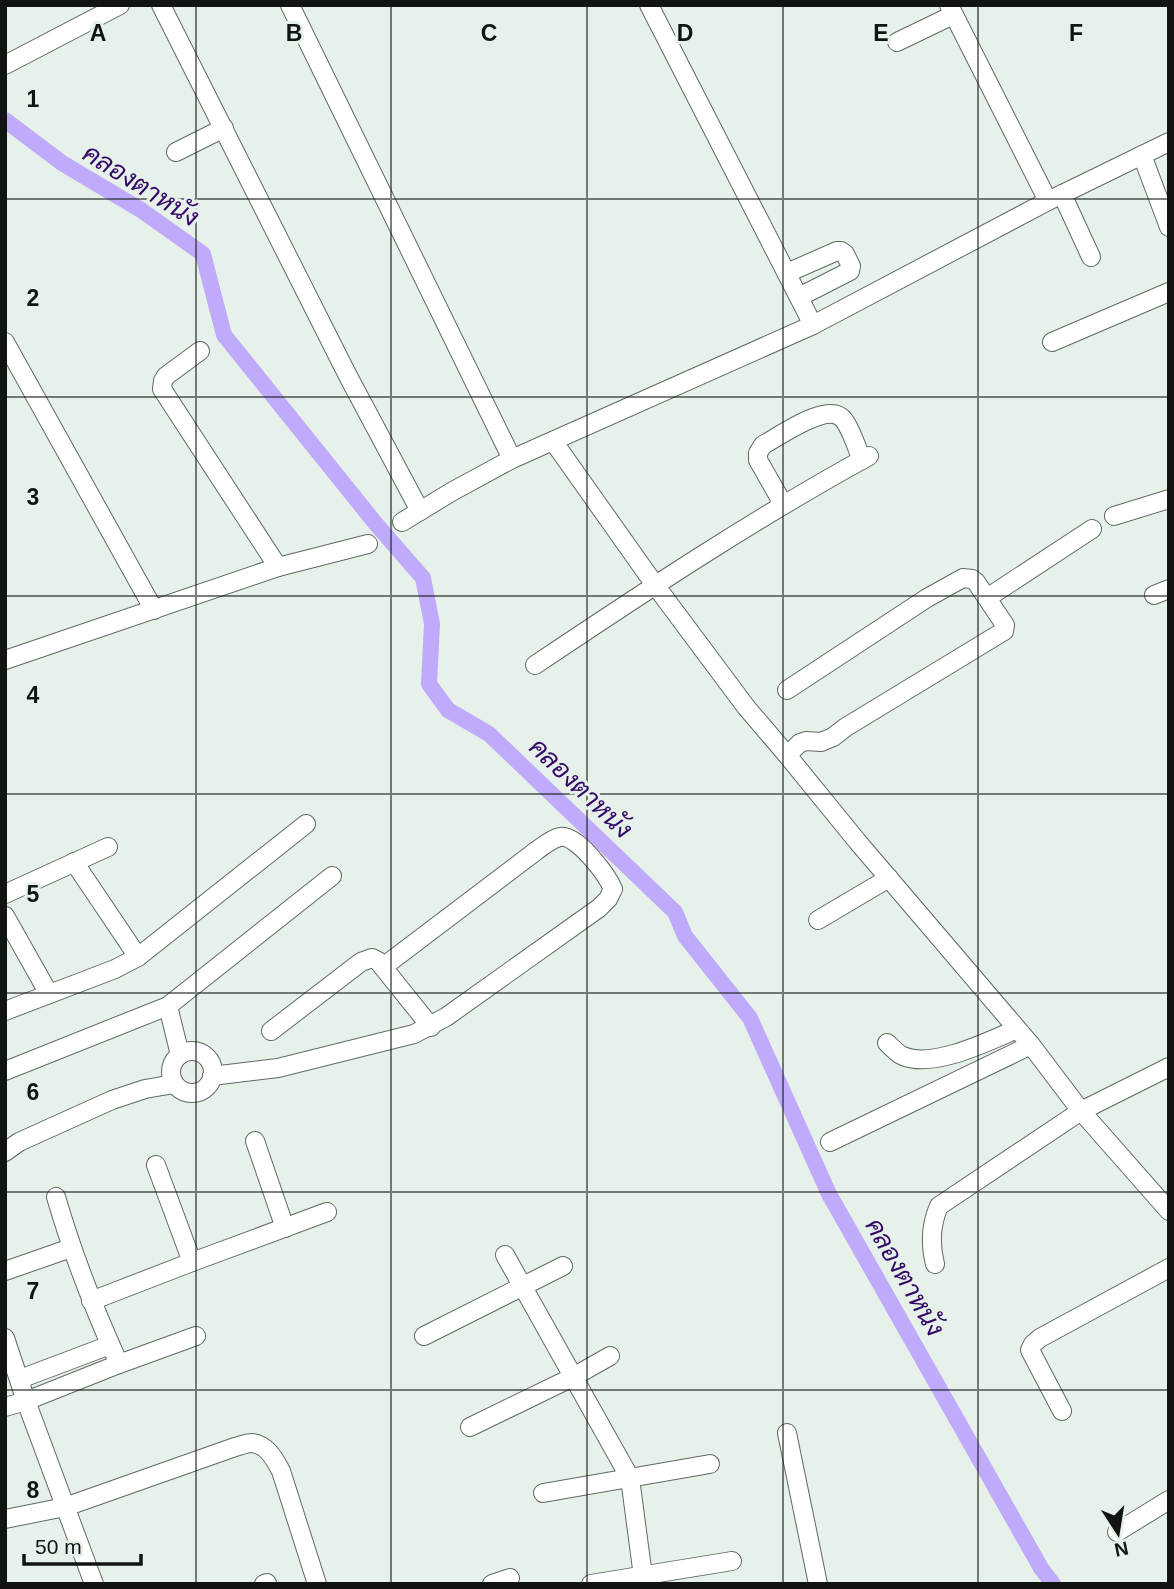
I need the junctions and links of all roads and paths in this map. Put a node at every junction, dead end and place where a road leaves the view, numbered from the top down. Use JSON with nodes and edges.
{"nodes":[{"id":1,"x":120,"y":5,"type":"edge"},
{"id":2,"x":161,"y":5,"type":"edge"},
{"id":3,"x":290,"y":5,"type":"edge"},
{"id":4,"x":649,"y":5,"type":"edge"},
{"id":5,"x":951,"y":10,"type":"edge"},
{"id":6,"x":897,"y":42,"type":"dead end"},
{"id":7,"x":5,"y":65,"type":"edge"},
{"id":8,"x":224,"y":128,"type":"junction"},
{"id":9,"x":1169,"y":142,"type":"edge"},
{"id":10,"x":176,"y":152,"type":"dead end"},
{"id":11,"x":1142,"y":155,"type":"junction"},
{"id":12,"x":1055,"y":197,"type":"junction"},
{"id":13,"x":1169,"y":227,"type":"edge"},
{"id":14,"x":1091,"y":257,"type":"dead end"},
{"id":15,"x":787,"y":273,"type":"junction"},
{"id":16,"x":1169,"y":292,"type":"edge"},
{"id":17,"x":799,"y":297,"type":"junction"},
{"id":18,"x":813,"y":325,"type":"junction"},
{"id":19,"x":5,"y":342,"type":"edge"},
{"id":20,"x":1052,"y":342,"type":"dead end"},
{"id":21,"x":200,"y":351,"type":"dead end"},
{"id":22,"x":553,"y":441,"type":"junction"},
{"id":23,"x":512,"y":459,"type":"junction"},
{"id":24,"x":1169,"y":499,"type":"edge"},
{"id":25,"x":783,"y":504,"type":"junction"},
{"id":26,"x":420,"y":511,"type":"junction"},
{"id":27,"x":1114,"y":516,"type":"dead end"},
{"id":28,"x":402,"y":522,"type":"dead end"},
{"id":29,"x":1091,"y":529,"type":"dead end"},
{"id":30,"x":368,"y":544,"type":"dead end"},
{"id":31,"x":278,"y":567,"type":"junction"},
{"id":32,"x":655,"y":585,"type":"junction"},
{"id":33,"x":987,"y":598,"type":"junction"},
{"id":34,"x":154,"y":610,"type":"junction"},
{"id":35,"x":5,"y":660,"type":"edge"},
{"id":36,"x":535,"y":665,"type":"dead end"},
{"id":37,"x":787,"y":691,"type":"dead end"},
{"id":38,"x":787,"y":755,"type":"junction"},
{"id":39,"x":306,"y":824,"type":"dead end"},
{"id":40,"x":108,"y":847,"type":"dead end"},
{"id":41,"x":74,"y":862,"type":"junction"},
{"id":42,"x":332,"y":876,"type":"dead end"},
{"id":43,"x":889,"y":878,"type":"junction"},
{"id":44,"x":5,"y":894,"type":"edge"},
{"id":45,"x":5,"y":916,"type":"edge"},
{"id":46,"x":818,"y":920,"type":"dead end"},
{"id":47,"x":138,"y":957,"type":"junction"},
{"id":48,"x":383,"y":967,"type":"junction"},
{"id":49,"x":49,"y":994,"type":"junction"},
{"id":50,"x":168,"y":1006,"type":"junction"},
{"id":51,"x":5,"y":1011,"type":"edge"},
{"id":52,"x":431,"y":1027,"type":"junction"},
{"id":53,"x":1017,"y":1029,"type":"junction"},
{"id":54,"x":271,"y":1031,"type":"dead end"},
{"id":55,"x":887,"y":1043,"type":"dead end"},
{"id":56,"x":1031,"y":1045,"type":"junction"},
{"id":57,"x":180,"y":1055,"type":"junction"},
{"id":58,"x":1169,"y":1067,"type":"edge"},
{"id":59,"x":5,"y":1071,"type":"edge"},
{"id":60,"x":212,"y":1076,"type":"junction"},
{"id":61,"x":174,"y":1084,"type":"junction"},
{"id":62,"x":1081,"y":1111,"type":"junction"},
{"id":63,"x":255,"y":1141,"type":"dead end"},
{"id":64,"x":830,"y":1142,"type":"dead end"},
{"id":65,"x":5,"y":1152,"type":"edge"},
{"id":66,"x":156,"y":1165,"type":"dead end"},
{"id":67,"x":56,"y":1197,"type":"dead end"},
{"id":68,"x":1169,"y":1211,"type":"edge"},
{"id":69,"x":327,"y":1212,"type":"dead end"},
{"id":70,"x":285,"y":1228,"type":"junction"},
{"id":71,"x":71,"y":1248,"type":"junction"},
{"id":72,"x":505,"y":1255,"type":"dead end"},
{"id":73,"x":192,"y":1262,"type":"junction"},
{"id":74,"x":935,"y":1265,"type":"dead end"},
{"id":75,"x":563,"y":1266,"type":"dead end"},
{"id":76,"x":1169,"y":1268,"type":"edge"},
{"id":77,"x":5,"y":1271,"type":"edge"},
{"id":78,"x":523,"y":1287,"type":"junction"},
{"id":79,"x":91,"y":1301,"type":"junction"},
{"id":80,"x":195,"y":1336,"type":"dead end"},
{"id":81,"x":424,"y":1336,"type":"dead end"},
{"id":82,"x":5,"y":1338,"type":"edge"},
{"id":83,"x":110,"y":1345,"type":"junction"},
{"id":84,"x":610,"y":1356,"type":"dead end"},
{"id":85,"x":118,"y":1364,"type":"junction"},
{"id":86,"x":573,"y":1377,"type":"junction"},
{"id":87,"x":20,"y":1379,"type":"junction"},
{"id":88,"x":26,"y":1401,"type":"junction"},
{"id":89,"x":5,"y":1407,"type":"edge"},
{"id":90,"x":1062,"y":1411,"type":"dead end"},
{"id":91,"x":470,"y":1427,"type":"dead end"},
{"id":92,"x":787,"y":1433,"type":"dead end"},
{"id":93,"x":709,"y":1464,"type":"dead end"},
{"id":94,"x":630,"y":1478,"type":"junction"},
{"id":95,"x":543,"y":1493,"type":"dead end"},
{"id":96,"x":1169,"y":1500,"type":"edge"},
{"id":97,"x":65,"y":1507,"type":"junction"},
{"id":98,"x":5,"y":1519,"type":"edge"},
{"id":99,"x":1117,"y":1532,"type":"dead end"},
{"id":100,"x":732,"y":1562,"type":"dead end"},
{"id":101,"x":644,"y":1580,"type":"edge"},
{"id":102,"x":94,"y":1584,"type":"edge"},
{"id":103,"x":317,"y":1584,"type":"edge"},
{"id":104,"x":591,"y":1584,"type":"edge"},
{"id":105,"x":818,"y":1584,"type":"edge"}],
"edges":[{"from":1,"to":7,"type":"street"},
{"from":2,"to":8,"type":"street"},
{"from":3,"to":23,"type":"street"},
{"from":4,"to":15,"type":"street"},
{"from":5,"to":6,"type":"street"},
{"from":5,"to":12,"type":"street"},
{"from":8,"to":10,"type":"street"},
{"from":8,"to":26,"type":"street"},
{"from":9,"to":11,"type":"street"},
{"from":11,"to":12,"type":"street"},
{"from":11,"to":13,"type":"street"},
{"from":12,"to":14,"type":"street"},
{"from":12,"to":18,"type":"street"},
{"from":15,"to":17,"type":"street"},
{"from":15,"to":17,"type":"street"},
{"from":16,"to":20,"type":"street"},
{"from":17,"to":18,"type":"street"},
{"from":18,"to":22,"type":"street"},
{"from":19,"to":34,"type":"street"},
{"from":21,"to":31,"type":"street"},
{"from":22,"to":23,"type":"street"},
{"from":22,"to":32,"type":"street"},
{"from":23,"to":26,"type":"street"},
{"from":24,"to":27,"type":"street"},
{"from":25,"to":25,"type":"street"},
{"from":25,"to":32,"type":"street"},
{"from":26,"to":28,"type":"street"},
{"from":29,"to":33,"type":"street"},
{"from":30,"to":31,"type":"street"},
{"from":31,"to":34,"type":"street"},
{"from":32,"to":36,"type":"street"},
{"from":32,"to":38,"type":"street"},
{"from":33,"to":37,"type":"street"},
{"from":33,"to":38,"type":"street"},
{"from":34,"to":35,"type":"street"},
{"from":38,"to":43,"type":"street"},
{"from":39,"to":47,"type":"street"},
{"from":40,"to":41,"type":"street"},
{"from":41,"to":44,"type":"street"},
{"from":41,"to":47,"type":"street"},
{"from":42,"to":50,"type":"street"},
{"from":43,"to":46,"type":"street"},
{"from":43,"to":53,"type":"street"},
{"from":45,"to":49,"type":"street"},
{"from":47,"to":49,"type":"street"},
{"from":48,"to":52,"type":"street"},
{"from":48,"to":52,"type":"street"},
{"from":48,"to":54,"type":"street"},
{"from":49,"to":51,"type":"street"},
{"from":50,"to":57,"type":"street"},
{"from":50,"to":59,"type":"street"},
{"from":52,"to":60,"type":"street"},
{"from":53,"to":55,"type":"street"},
{"from":53,"to":56,"type":"street"},
{"from":56,"to":62,"type":"street"},
{"from":56,"to":64,"type":"street"},
{"from":57,"to":60,"type":"street"},
{"from":57,"to":61,"type":"street"},
{"from":58,"to":62,"type":"street"},
{"from":60,"to":61,"type":"street"},
{"from":61,"to":65,"type":"street"},
{"from":62,"to":68,"type":"street"},
{"from":62,"to":74,"type":"street"},
{"from":63,"to":70,"type":"street"},
{"from":66,"to":73,"type":"street"},
{"from":67,"to":71,"type":"street"},
{"from":69,"to":70,"type":"street"},
{"from":70,"to":73,"type":"street"},
{"from":71,"to":77,"type":"street"},
{"from":71,"to":79,"type":"street"},
{"from":72,"to":78,"type":"street"},
{"from":73,"to":79,"type":"street"},
{"from":75,"to":78,"type":"street"},
{"from":76,"to":90,"type":"street"},
{"from":78,"to":81,"type":"street"},
{"from":78,"to":86,"type":"street"},
{"from":79,"to":83,"type":"street"},
{"from":80,"to":85,"type":"street"},
{"from":82,"to":87,"type":"street"},
{"from":83,"to":85,"type":"street"},
{"from":83,"to":87,"type":"street"},
{"from":84,"to":86,"type":"street"},
{"from":85,"to":88,"type":"street"},
{"from":86,"to":91,"type":"street"},
{"from":86,"to":94,"type":"street"},
{"from":87,"to":88,"type":"street"},
{"from":88,"to":89,"type":"street"},
{"from":88,"to":97,"type":"street"},
{"from":92,"to":105,"type":"street"},
{"from":93,"to":94,"type":"street"},
{"from":94,"to":95,"type":"street"},
{"from":94,"to":101,"type":"street"},
{"from":96,"to":99,"type":"street"},
{"from":97,"to":98,"type":"street"},
{"from":97,"to":102,"type":"street"},
{"from":97,"to":103,"type":"street"},
{"from":100,"to":101,"type":"street"},
{"from":101,"to":104,"type":"street"}]}
